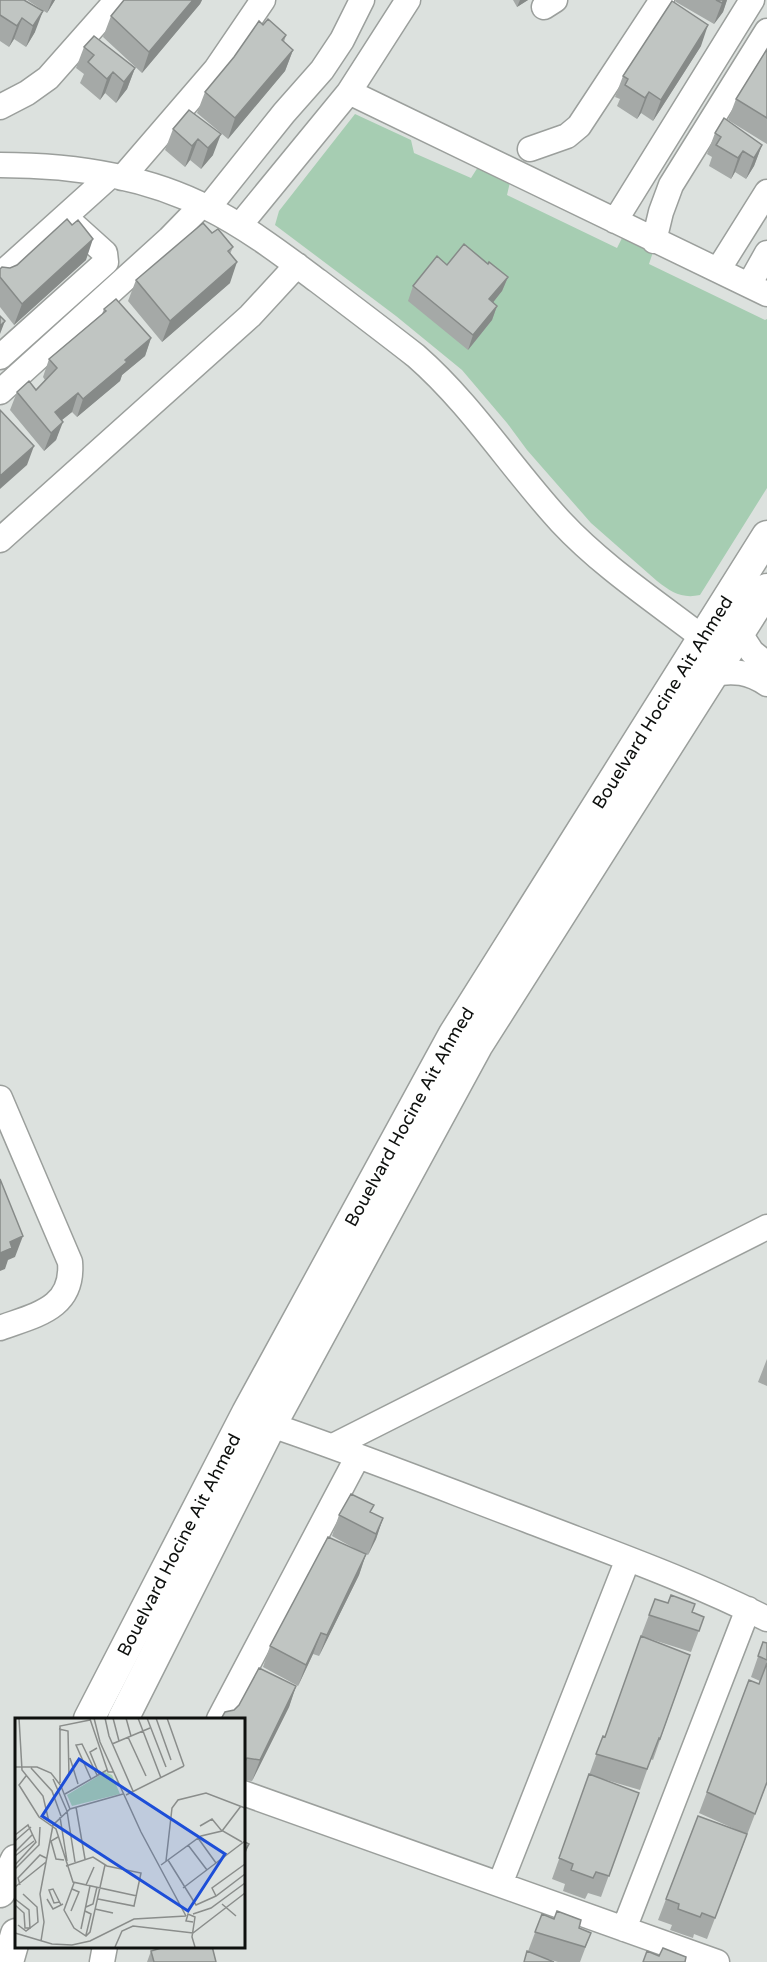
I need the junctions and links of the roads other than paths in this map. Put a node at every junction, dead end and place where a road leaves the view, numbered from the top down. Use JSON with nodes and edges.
{"nodes":[{"id":1,"x":117,"y":0,"type":"edge"},
{"id":2,"x":263,"y":0,"type":"edge"},
{"id":3,"x":362,"y":0,"type":"edge"},
{"id":4,"x":408,"y":0,"type":"edge"},
{"id":5,"x":662,"y":0,"type":"edge"},
{"id":6,"x":752,"y":0,"type":"edge"},
{"id":7,"x":767,"y":32,"type":"edge"},
{"id":8,"x":350,"y":92,"type":"junction"},
{"id":9,"x":0,"y":107,"type":"edge"},
{"id":10,"x":530,"y":149,"type":"dead end"},
{"id":11,"x":0,"y":165,"type":"edge"},
{"id":12,"x":116,"y":177,"type":"junction"},
{"id":13,"x":767,"y":192,"type":"edge"},
{"id":14,"x":205,"y":206,"type":"junction"},
{"id":15,"x":65,"y":216,"type":"junction"},
{"id":16,"x":615,"y":221,"type":"junction"},
{"id":17,"x":240,"y":225,"type":"junction"},
{"id":18,"x":654,"y":240,"type":"junction"},
{"id":19,"x":767,"y":253,"type":"edge"},
{"id":20,"x":297,"y":265,"type":"junction"},
{"id":21,"x":718,"y":270,"type":"junction"},
{"id":22,"x":0,"y":275,"type":"edge"},
{"id":23,"x":758,"y":289,"type":"edge"},
{"id":24,"x":0,"y":357,"type":"edge"},
{"id":25,"x":0,"y":392,"type":"edge"},
{"id":26,"x":767,"y":536,"type":"edge"},
{"id":27,"x":0,"y":540,"type":"edge"},
{"id":28,"x":767,"y":589,"type":"edge"},
{"id":29,"x":739,"y":632,"type":"junction"},
{"id":30,"x":702,"y":638,"type":"junction"},
{"id":31,"x":767,"y":664,"type":"edge"},
{"id":32,"x":713,"y":674,"type":"junction"},
{"id":33,"x":767,"y":684,"type":"edge"},
{"id":34,"x":0,"y":1098,"type":"edge"},
{"id":35,"x":767,"y":1227,"type":"edge"},
{"id":36,"x":0,"y":1328,"type":"edge"},
{"id":37,"x":271,"y":1425,"type":"junction"},
{"id":38,"x":333,"y":1446,"type":"junction"},
{"id":39,"x":358,"y":1456,"type":"junction"},
{"id":40,"x":628,"y":1559,"type":"junction"},
{"id":41,"x":757,"y":1614,"type":"edge"},
{"id":42,"x":90,"y":1718,"type":"edge"},
{"id":43,"x":124,"y":1718,"type":"edge"},
{"id":44,"x":220,"y":1718,"type":"edge"},
{"id":45,"x":244,"y":1793,"type":"edge"},
{"id":46,"x":15,"y":1862,"type":"edge"},
{"id":47,"x":500,"y":1884,"type":"junction"},
{"id":48,"x":0,"y":1892,"type":"edge"},
{"id":49,"x":624,"y":1929,"type":"junction"},
{"id":50,"x":15,"y":1938,"type":"edge"},
{"id":51,"x":105,"y":1947,"type":"edge"},
{"id":52,"x":8,"y":1962,"type":"edge"},
{"id":53,"x":102,"y":1962,"type":"edge"},
{"id":54,"x":717,"y":1962,"type":"edge"}],
"edges":[{"from":1,"to":9,"type":"street"},
{"from":2,"to":12,"type":"street"},
{"from":3,"to":14,"type":"street"},
{"from":4,"to":8,"type":"street"},
{"from":5,"to":10,"type":"street"},
{"from":6,"to":16,"type":"street"},
{"from":7,"to":18,"type":"street"},
{"from":8,"to":16,"type":"street"},
{"from":8,"to":17,"type":"street"},
{"from":11,"to":12,"type":"street"},
{"from":12,"to":14,"type":"street"},
{"from":12,"to":15,"type":"street"},
{"from":13,"to":21,"type":"street"},
{"from":14,"to":17,"type":"street"},
{"from":14,"to":25,"type":"street"},
{"from":15,"to":22,"type":"street"},
{"from":15,"to":24,"type":"street"},
{"from":16,"to":18,"type":"street"},
{"from":17,"to":20,"type":"street"},
{"from":18,"to":21,"type":"street"},
{"from":19,"to":23,"type":"street"},
{"from":20,"to":27,"type":"street"},
{"from":20,"to":30,"type":"street"},
{"from":21,"to":23,"type":"street"},
{"from":26,"to":30,"type":"main road","name":"Bouelvard Hocine Ait Ahmed"},
{"from":28,"to":29,"type":"main road"},
{"from":29,"to":31,"type":"street"},
{"from":29,"to":32,"type":"main road"},
{"from":30,"to":42,"type":"main road","name":"Bouelvard Hocine Ait Ahmed"},
{"from":32,"to":33,"type":"street"},
{"from":32,"to":37,"type":"main road"},
{"from":34,"to":36,"type":"street"},
{"from":35,"to":38,"type":"street"},
{"from":37,"to":38,"type":"street"},
{"from":37,"to":43,"type":"main road"},
{"from":38,"to":39,"type":"street"},
{"from":39,"to":40,"type":"street"},
{"from":39,"to":44,"type":"street"},
{"from":40,"to":41,"type":"street"},
{"from":40,"to":47,"type":"street"},
{"from":41,"to":49,"type":"street"},
{"from":45,"to":47,"type":"street"},
{"from":46,"to":48,"type":"main road"},
{"from":47,"to":49,"type":"street"},
{"from":49,"to":54,"type":"street"},
{"from":50,"to":52,"type":"main road"},
{"from":51,"to":53,"type":"street"}]}
